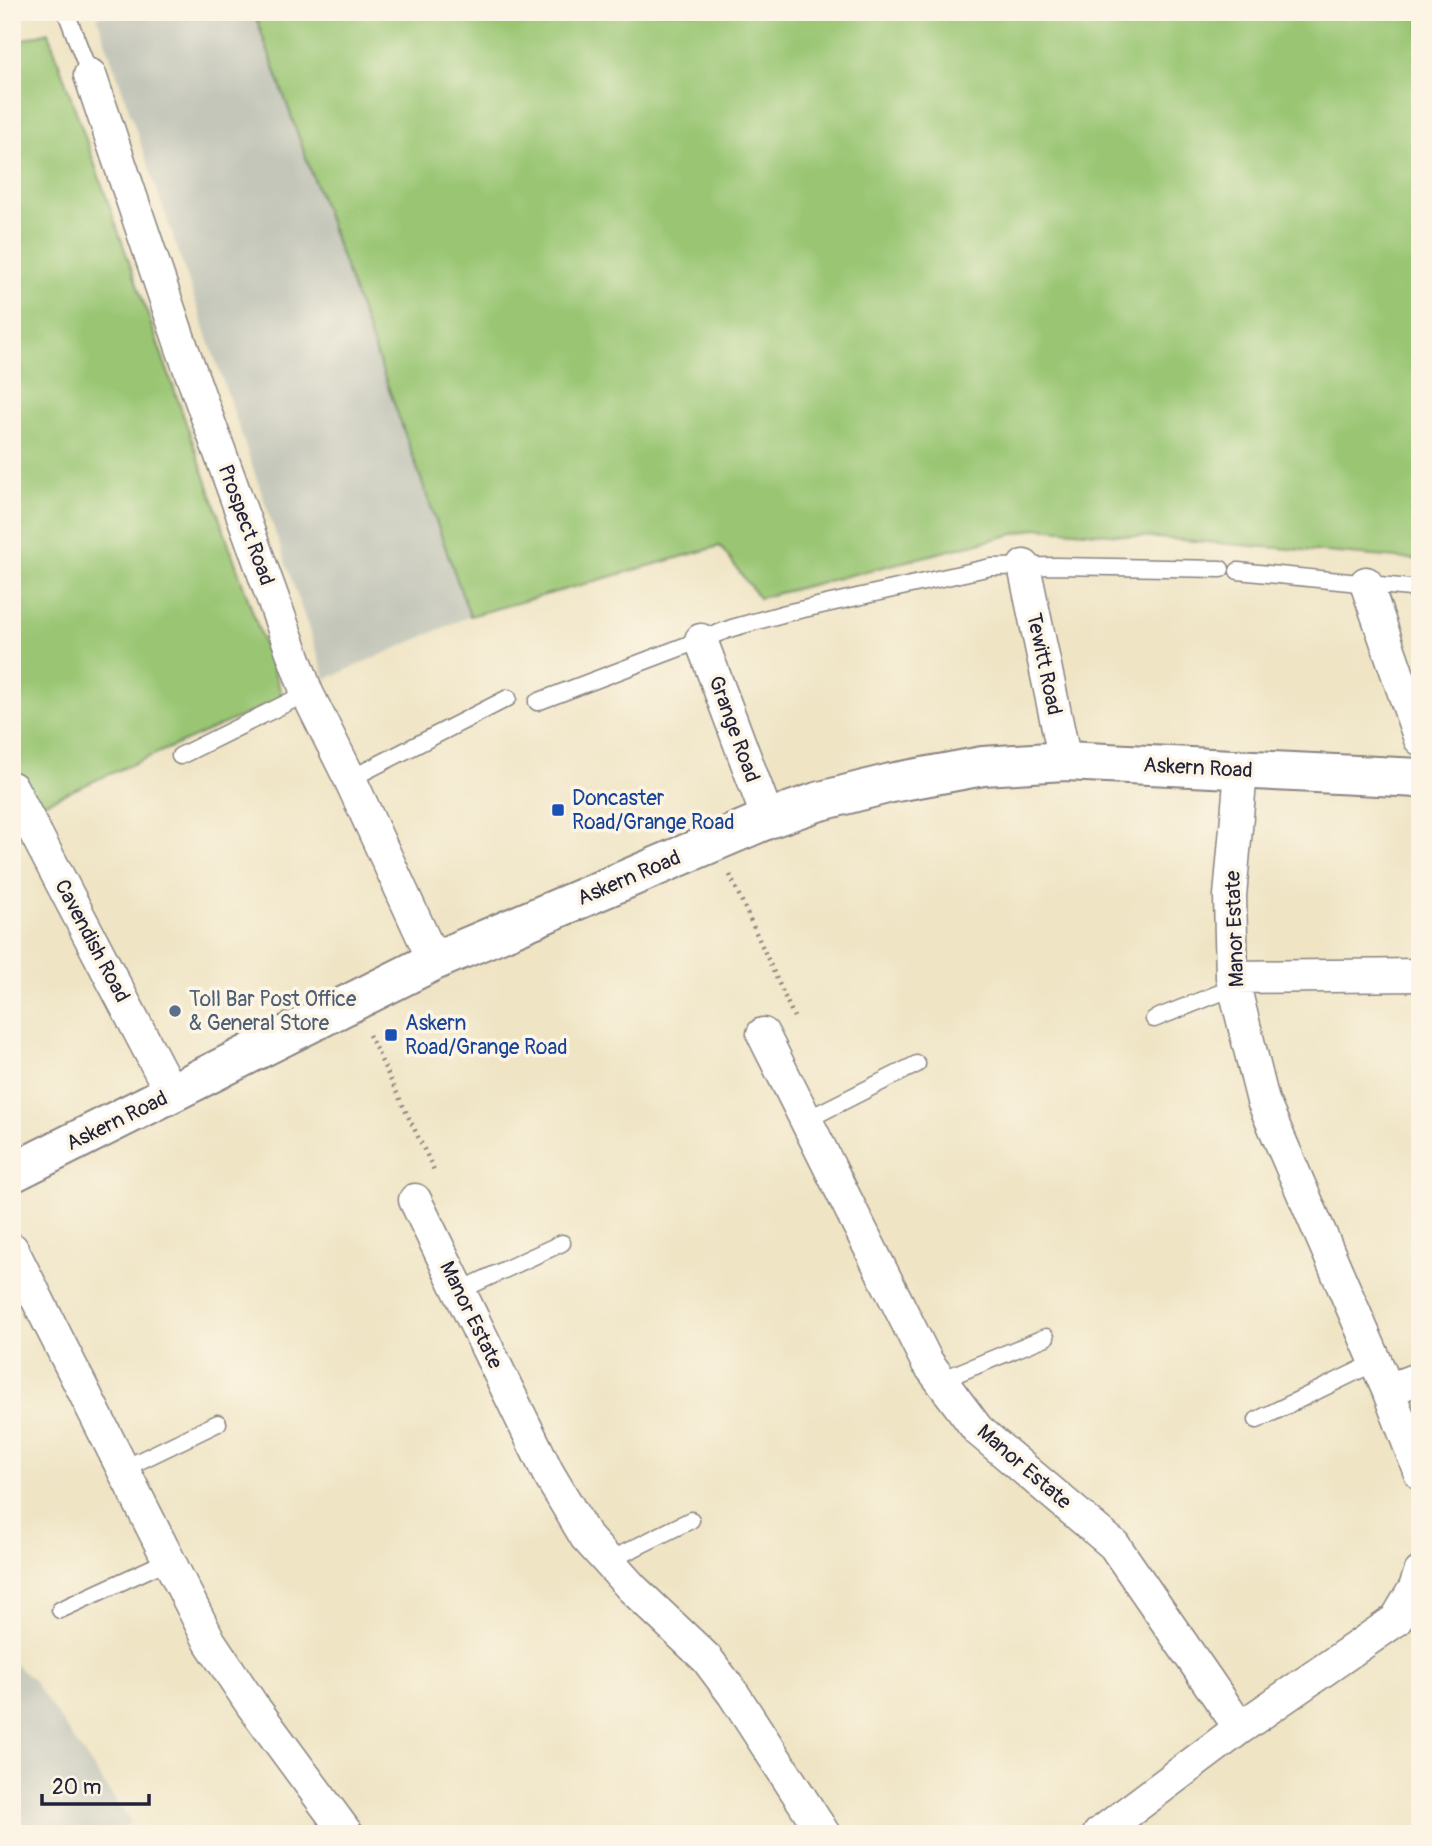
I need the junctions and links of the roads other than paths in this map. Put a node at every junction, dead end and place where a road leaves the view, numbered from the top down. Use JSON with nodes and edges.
{"nodes":[{"id":1,"x":66,"y":12,"type":"edge"},
{"id":2,"x":90,"y":75,"type":"joint"},
{"id":3,"x":1024,"y":566,"type":"junction"},
{"id":4,"x":1221,"y":569,"type":"dead end"},
{"id":5,"x":1238,"y":571,"type":"dead end"},
{"id":6,"x":1366,"y":583,"type":"junction"},
{"id":7,"x":1420,"y":589,"type":"edge"},
{"id":8,"x":701,"y":640,"type":"junction"},
{"id":9,"x":307,"y":693,"type":"junction"},
{"id":10,"x":508,"y":698,"type":"dead end"},
{"id":11,"x":537,"y":702,"type":"dead end"},
{"id":12,"x":1420,"y":739,"type":"edge"},
{"id":13,"x":180,"y":756,"type":"dead end"},
{"id":14,"x":1065,"y":761,"type":"junction"},
{"id":15,"x":1241,"y":771,"type":"junction"},
{"id":16,"x":1420,"y":778,"type":"edge"},
{"id":17,"x":350,"y":779,"type":"junction"},
{"id":18,"x":12,"y":788,"type":"edge"},
{"id":19,"x":768,"y":819,"type":"junction"},
{"id":20,"x":434,"y":961,"type":"junction"},
{"id":21,"x":1420,"y":975,"type":"edge"},
{"id":22,"x":1234,"y":982,"type":"junction"},
{"id":23,"x":1154,"y":1019,"type":"dead end"},
{"id":24,"x":763,"y":1034,"type":"road end"},
{"id":25,"x":917,"y":1064,"type":"dead end"},
{"id":26,"x":172,"y":1094,"type":"junction"},
{"id":27,"x":806,"y":1120,"type":"junction"},
{"id":28,"x":12,"y":1173,"type":"edge"},
{"id":29,"x":415,"y":1200,"type":"road end"},
{"id":30,"x":562,"y":1242,"type":"dead end"},
{"id":31,"x":12,"y":1249,"type":"edge"},
{"id":32,"x":459,"y":1291,"type":"junction"},
{"id":33,"x":1046,"y":1337,"type":"dead end"},
{"id":34,"x":1382,"y":1376,"type":"junction"},
{"id":35,"x":1420,"y":1378,"type":"edge"},
{"id":36,"x":941,"y":1380,"type":"junction"},
{"id":37,"x":1257,"y":1420,"type":"dead end"},
{"id":38,"x":218,"y":1423,"type":"dead end"},
{"id":39,"x":123,"y":1469,"type":"junction"},
{"id":40,"x":1420,"y":1472,"type":"edge"},
{"id":41,"x":691,"y":1520,"type":"dead end"},
{"id":42,"x":169,"y":1560,"type":"junction"},
{"id":43,"x":608,"y":1561,"type":"junction"},
{"id":44,"x":1420,"y":1573,"type":"edge"},
{"id":45,"x":60,"y":1610,"type":"dead end"},
{"id":46,"x":1240,"y":1728,"type":"junction"},
{"id":47,"x":347,"y":1834,"type":"edge"},
{"id":48,"x":824,"y":1834,"type":"edge"},
{"id":49,"x":1099,"y":1834,"type":"edge"}],
"edges":[{"from":1,"to":2,"type":"lane"},
{"from":2,"to":9,"type":"street","name":"Prospect Road"},
{"from":3,"to":4,"type":"lane"},
{"from":3,"to":8,"type":"lane"},
{"from":3,"to":14,"type":"street","name":"Tewitt Road"},
{"from":5,"to":6,"type":"lane"},
{"from":6,"to":7,"type":"lane"},
{"from":6,"to":12,"type":"street"},
{"from":8,"to":11,"type":"lane"},
{"from":8,"to":19,"type":"street","name":"Grange Road"},
{"from":9,"to":13,"type":"lane"},
{"from":9,"to":17,"type":"street","name":"Prospect Road"},
{"from":10,"to":17,"type":"lane"},
{"from":14,"to":15,"type":"highway","name":"Askern Road"},
{"from":14,"to":19,"type":"highway","name":"Askern Road"},
{"from":15,"to":16,"type":"highway","name":"Askern Road"},
{"from":15,"to":22,"type":"street","name":"Manor Estate"},
{"from":17,"to":20,"type":"street","name":"Prospect Road"},
{"from":18,"to":26,"type":"street","name":"Cavendish Road"},
{"from":19,"to":20,"type":"highway","name":"Askern Road"},
{"from":20,"to":26,"type":"highway","name":"Askern Road"},
{"from":21,"to":22,"type":"street"},
{"from":22,"to":23,"type":"lane"},
{"from":22,"to":34,"type":"street","name":"Manor Estate"},
{"from":24,"to":27,"type":"street","name":"Manor Estate"},
{"from":25,"to":27,"type":"lane"},
{"from":26,"to":28,"type":"highway","name":"Askern Road"},
{"from":27,"to":36,"type":"street","name":"Manor Estate"},
{"from":29,"to":32,"type":"street","name":"Manor Estate"},
{"from":30,"to":32,"type":"lane"},
{"from":31,"to":39,"type":"street"},
{"from":32,"to":43,"type":"street","name":"Manor Estate"},
{"from":33,"to":36,"type":"lane"},
{"from":34,"to":35,"type":"street"},
{"from":34,"to":37,"type":"lane"},
{"from":34,"to":40,"type":"street","name":"Manor Estate"},
{"from":36,"to":46,"type":"street","name":"Manor Estate"},
{"from":38,"to":39,"type":"lane"},
{"from":39,"to":42,"type":"street"},
{"from":41,"to":43,"type":"lane"},
{"from":42,"to":45,"type":"lane"},
{"from":42,"to":47,"type":"street"},
{"from":43,"to":48,"type":"street","name":"Manor Estate"},
{"from":44,"to":46,"type":"street"},
{"from":46,"to":49,"type":"street"}]}
